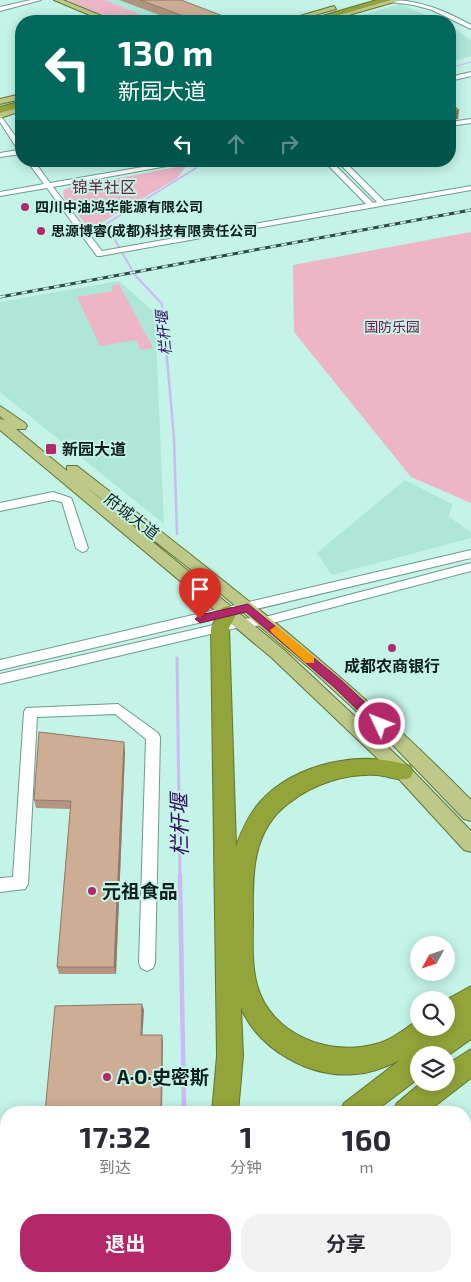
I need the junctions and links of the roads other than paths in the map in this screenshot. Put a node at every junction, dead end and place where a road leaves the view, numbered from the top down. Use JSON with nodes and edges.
{"nodes":[{"id":1,"x":38,"y":0,"type":"edge"},
{"id":2,"x":47,"y":0,"type":"edge"},
{"id":3,"x":58,"y":0,"type":"edge"},
{"id":4,"x":363,"y":0,"type":"edge"},
{"id":5,"x":376,"y":0,"type":"edge"},
{"id":6,"x":392,"y":0,"type":"edge"},
{"id":7,"x":417,"y":2,"type":"edge"},
{"id":8,"x":0,"y":8,"type":"edge"},
{"id":9,"x":365,"y":9,"type":"junction"},
{"id":10,"x":348,"y":10,"type":"junction"},
{"id":11,"x":84,"y":15,"type":"edge"},
{"id":12,"x":95,"y":15,"type":"edge"},
{"id":13,"x":309,"y":15,"type":"edge"},
{"id":14,"x":322,"y":15,"type":"edge"},
{"id":15,"x":330,"y":15,"type":"edge"},
{"id":16,"x":343,"y":15,"type":"edge"},
{"id":17,"x":449,"y":15,"type":"edge"},
{"id":18,"x":456,"y":19,"type":"edge"},
{"id":19,"x":471,"y":27,"type":"edge"},
{"id":20,"x":471,"y":74,"type":"edge"},
{"id":21,"x":456,"y":78,"type":"edge"},
{"id":22,"x":15,"y":98,"type":"edge"},
{"id":23,"x":0,"y":102,"type":"edge"},
{"id":24,"x":15,"y":104,"type":"edge"},
{"id":25,"x":0,"y":108,"type":"edge"},
{"id":26,"x":15,"y":110,"type":"edge"},
{"id":27,"x":0,"y":116,"type":"edge"},
{"id":28,"x":471,"y":121,"type":"edge"},
{"id":29,"x":456,"y":123,"type":"edge"},
{"id":30,"x":15,"y":140,"type":"edge"},
{"id":31,"x":15,"y":151,"type":"edge"},
{"id":32,"x":0,"y":155,"type":"edge"},
{"id":33,"x":34,"y":167,"type":"edge"},
{"id":34,"x":154,"y":167,"type":"edge"},
{"id":35,"x":333,"y":167,"type":"edge"},
{"id":36,"x":346,"y":167,"type":"edge"},
{"id":37,"x":48,"y":185,"type":"junction"},
{"id":38,"x":471,"y":188,"type":"edge"},
{"id":39,"x":0,"y":194,"type":"edge"},
{"id":40,"x":384,"y":204,"type":"junction"},
{"id":41,"x":372,"y":206,"type":"junction"},
{"id":42,"x":0,"y":410,"type":"edge"},
{"id":43,"x":0,"y":423,"type":"edge"},
{"id":44,"x":0,"y":507,"type":"edge"},
{"id":45,"x":82,"y":548,"type":"dead end"},
{"id":46,"x":471,"y":554,"type":"edge"},
{"id":47,"x":471,"y":567,"type":"edge"},
{"id":48,"x":234,"y":618,"type":"junction"},
{"id":49,"x":265,"y":621,"type":"junction"},
{"id":50,"x":0,"y":665,"type":"edge"},
{"id":51,"x":0,"y":679,"type":"edge"},
{"id":52,"x":403,"y":772,"type":"junction"},
{"id":53,"x":471,"y":814,"type":"edge"},
{"id":54,"x":471,"y":844,"type":"edge"},
{"id":55,"x":0,"y":885,"type":"edge"},
{"id":56,"x":147,"y":963,"type":"dead end"},
{"id":57,"x":237,"y":986,"type":"junction"},
{"id":58,"x":471,"y":998,"type":"edge"},
{"id":59,"x":455,"y":1009,"type":"edge"},
{"id":60,"x":471,"y":1024,"type":"edge"},
{"id":61,"x":416,"y":1036,"type":"edge"},
{"id":62,"x":440,"y":1046,"type":"edge"},
{"id":63,"x":471,"y":1062,"type":"edge"},
{"id":64,"x":410,"y":1069,"type":"edge"},
{"id":65,"x":455,"y":1074,"type":"edge"},
{"id":66,"x":433,"y":1091,"type":"edge"},
{"id":67,"x":226,"y":1106,"type":"edge"},
{"id":68,"x":361,"y":1106,"type":"edge"},
{"id":69,"x":414,"y":1106,"type":"edge"}],
"edges":[{"from":1,"to":8,"type":"street"},
{"from":2,"to":11,"type":"main road"},
{"from":3,"to":12,"type":"main road"},
{"from":4,"to":13,"type":"main road"},
{"from":5,"to":14,"type":"highway"},
{"from":6,"to":7,"type":"street"},
{"from":6,"to":9,"type":"main road"},
{"from":6,"to":10,"type":"highway"},
{"from":7,"to":17,"type":"street"},
{"from":9,"to":10,"type":"main road"},
{"from":9,"to":16,"type":"main road"},
{"from":10,"to":15,"type":"highway"},
{"from":18,"to":19,"type":"street"},
{"from":20,"to":21,"type":"street"},
{"from":22,"to":23,"type":"main road"},
{"from":24,"to":25,"type":"highway"},
{"from":26,"to":27,"type":"main road"},
{"from":27,"to":30,"type":"street"},
{"from":28,"to":29,"type":"street"},
{"from":31,"to":32,"type":"street"},
{"from":33,"to":37,"type":"street"},
{"from":34,"to":37,"type":"street"},
{"from":35,"to":41,"type":"street"},
{"from":36,"to":40,"type":"street"},
{"from":37,"to":39,"type":"street"},
{"from":37,"to":41,"type":"street"},
{"from":38,"to":40,"type":"street"},
{"from":40,"to":41,"type":"street"},
{"from":42,"to":48,"type":"main road","name":"府城大道"},
{"from":43,"to":48,"type":"main road","name":"府城大道"},
{"from":44,"to":45,"type":"street"},
{"from":46,"to":48,"type":"street"},
{"from":47,"to":49,"type":"street"},
{"from":48,"to":49,"type":"main road","name":"府城大道"},
{"from":48,"to":50,"type":"street"},
{"from":48,"to":51,"type":"street"},
{"from":48,"to":52,"type":"main road"},
{"from":48,"to":57,"type":"highway"},
{"from":49,"to":53,"type":"main road","name":"府城大道"},
{"from":52,"to":54,"type":"main road"},
{"from":52,"to":57,"type":"highway"},
{"from":55,"to":56,"type":"street"},
{"from":57,"to":61,"type":"highway"},
{"from":57,"to":67,"type":"highway"},
{"from":58,"to":59,"type":"highway"},
{"from":60,"to":62,"type":"highway"},
{"from":63,"to":65,"type":"highway"},
{"from":64,"to":68,"type":"highway"},
{"from":66,"to":69,"type":"highway"}]}
